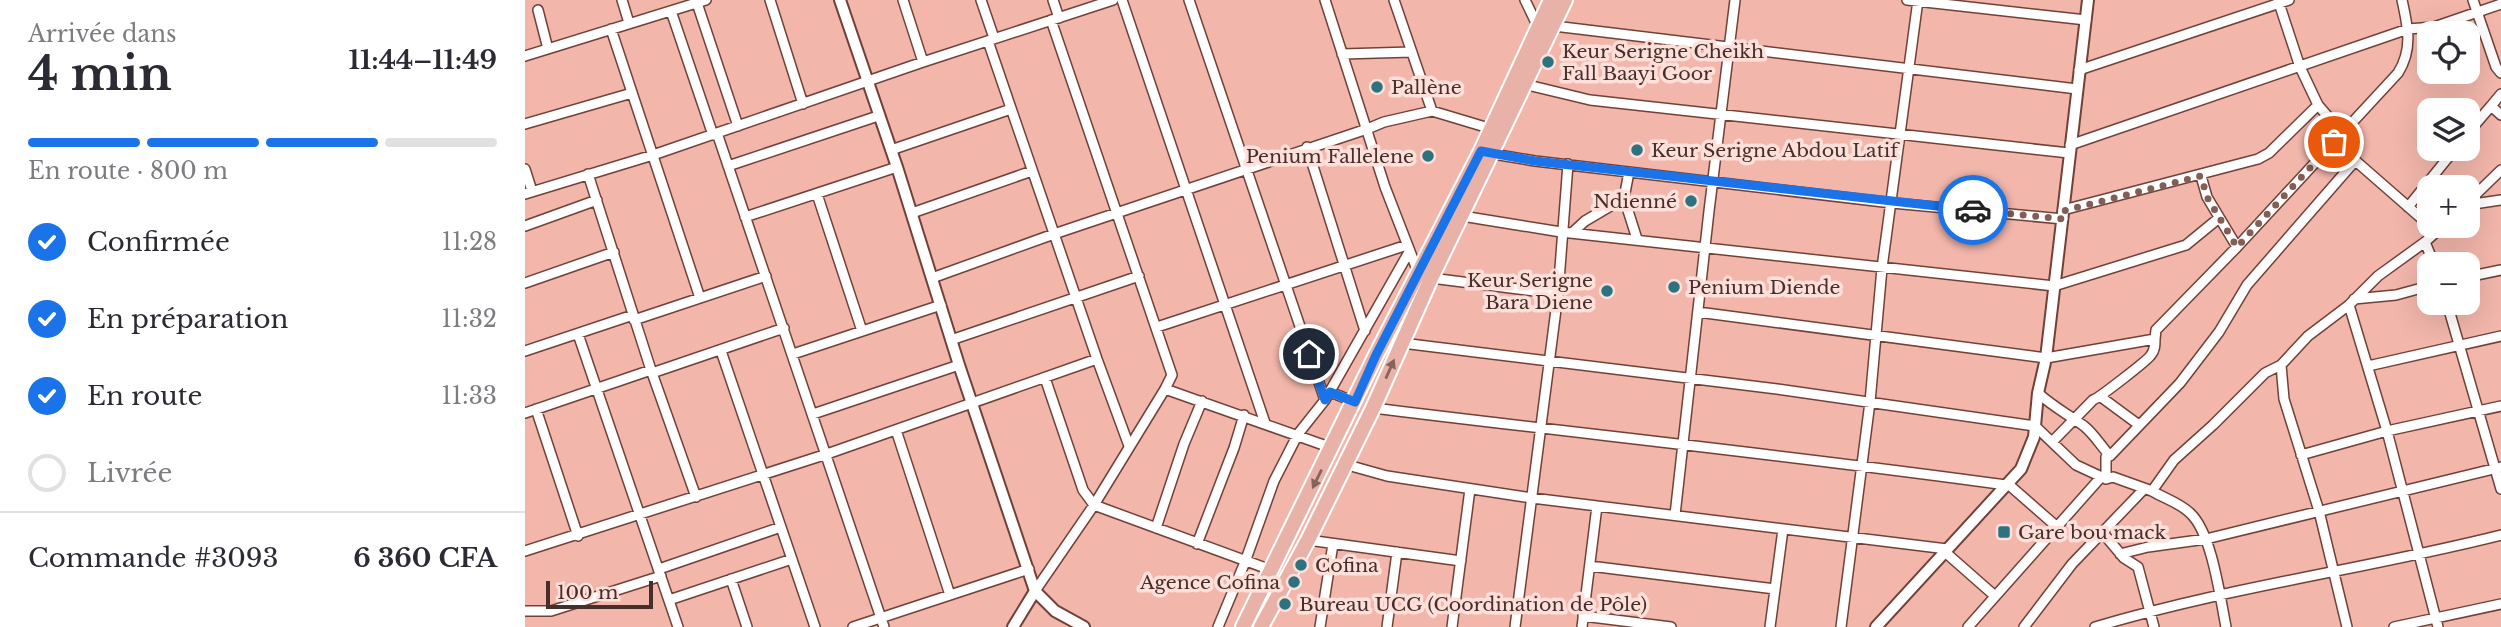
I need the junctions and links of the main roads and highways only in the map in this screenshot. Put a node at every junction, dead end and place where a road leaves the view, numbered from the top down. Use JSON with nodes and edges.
{"nodes":[{"id":1,"x":1551,"y":0,"type":"edge"},
{"id":2,"x":1565,"y":0,"type":"edge"},
{"id":3,"x":1487,"y":153,"type":"junction"},
{"id":4,"x":1425,"y":275,"type":"junction"},
{"id":5,"x":1243,"y":627,"type":"edge"},
{"id":6,"x":1261,"y":627,"type":"edge"}],
"edges":[{"from":1,"to":3,"type":"main road"},
{"from":2,"to":3,"type":"main road"},
{"from":3,"to":4,"type":"main road"},
{"from":3,"to":4,"type":"main road"},
{"from":4,"to":5,"type":"main road","one_way":true},
{"from":6,"to":4,"type":"main road","one_way":true}]}
